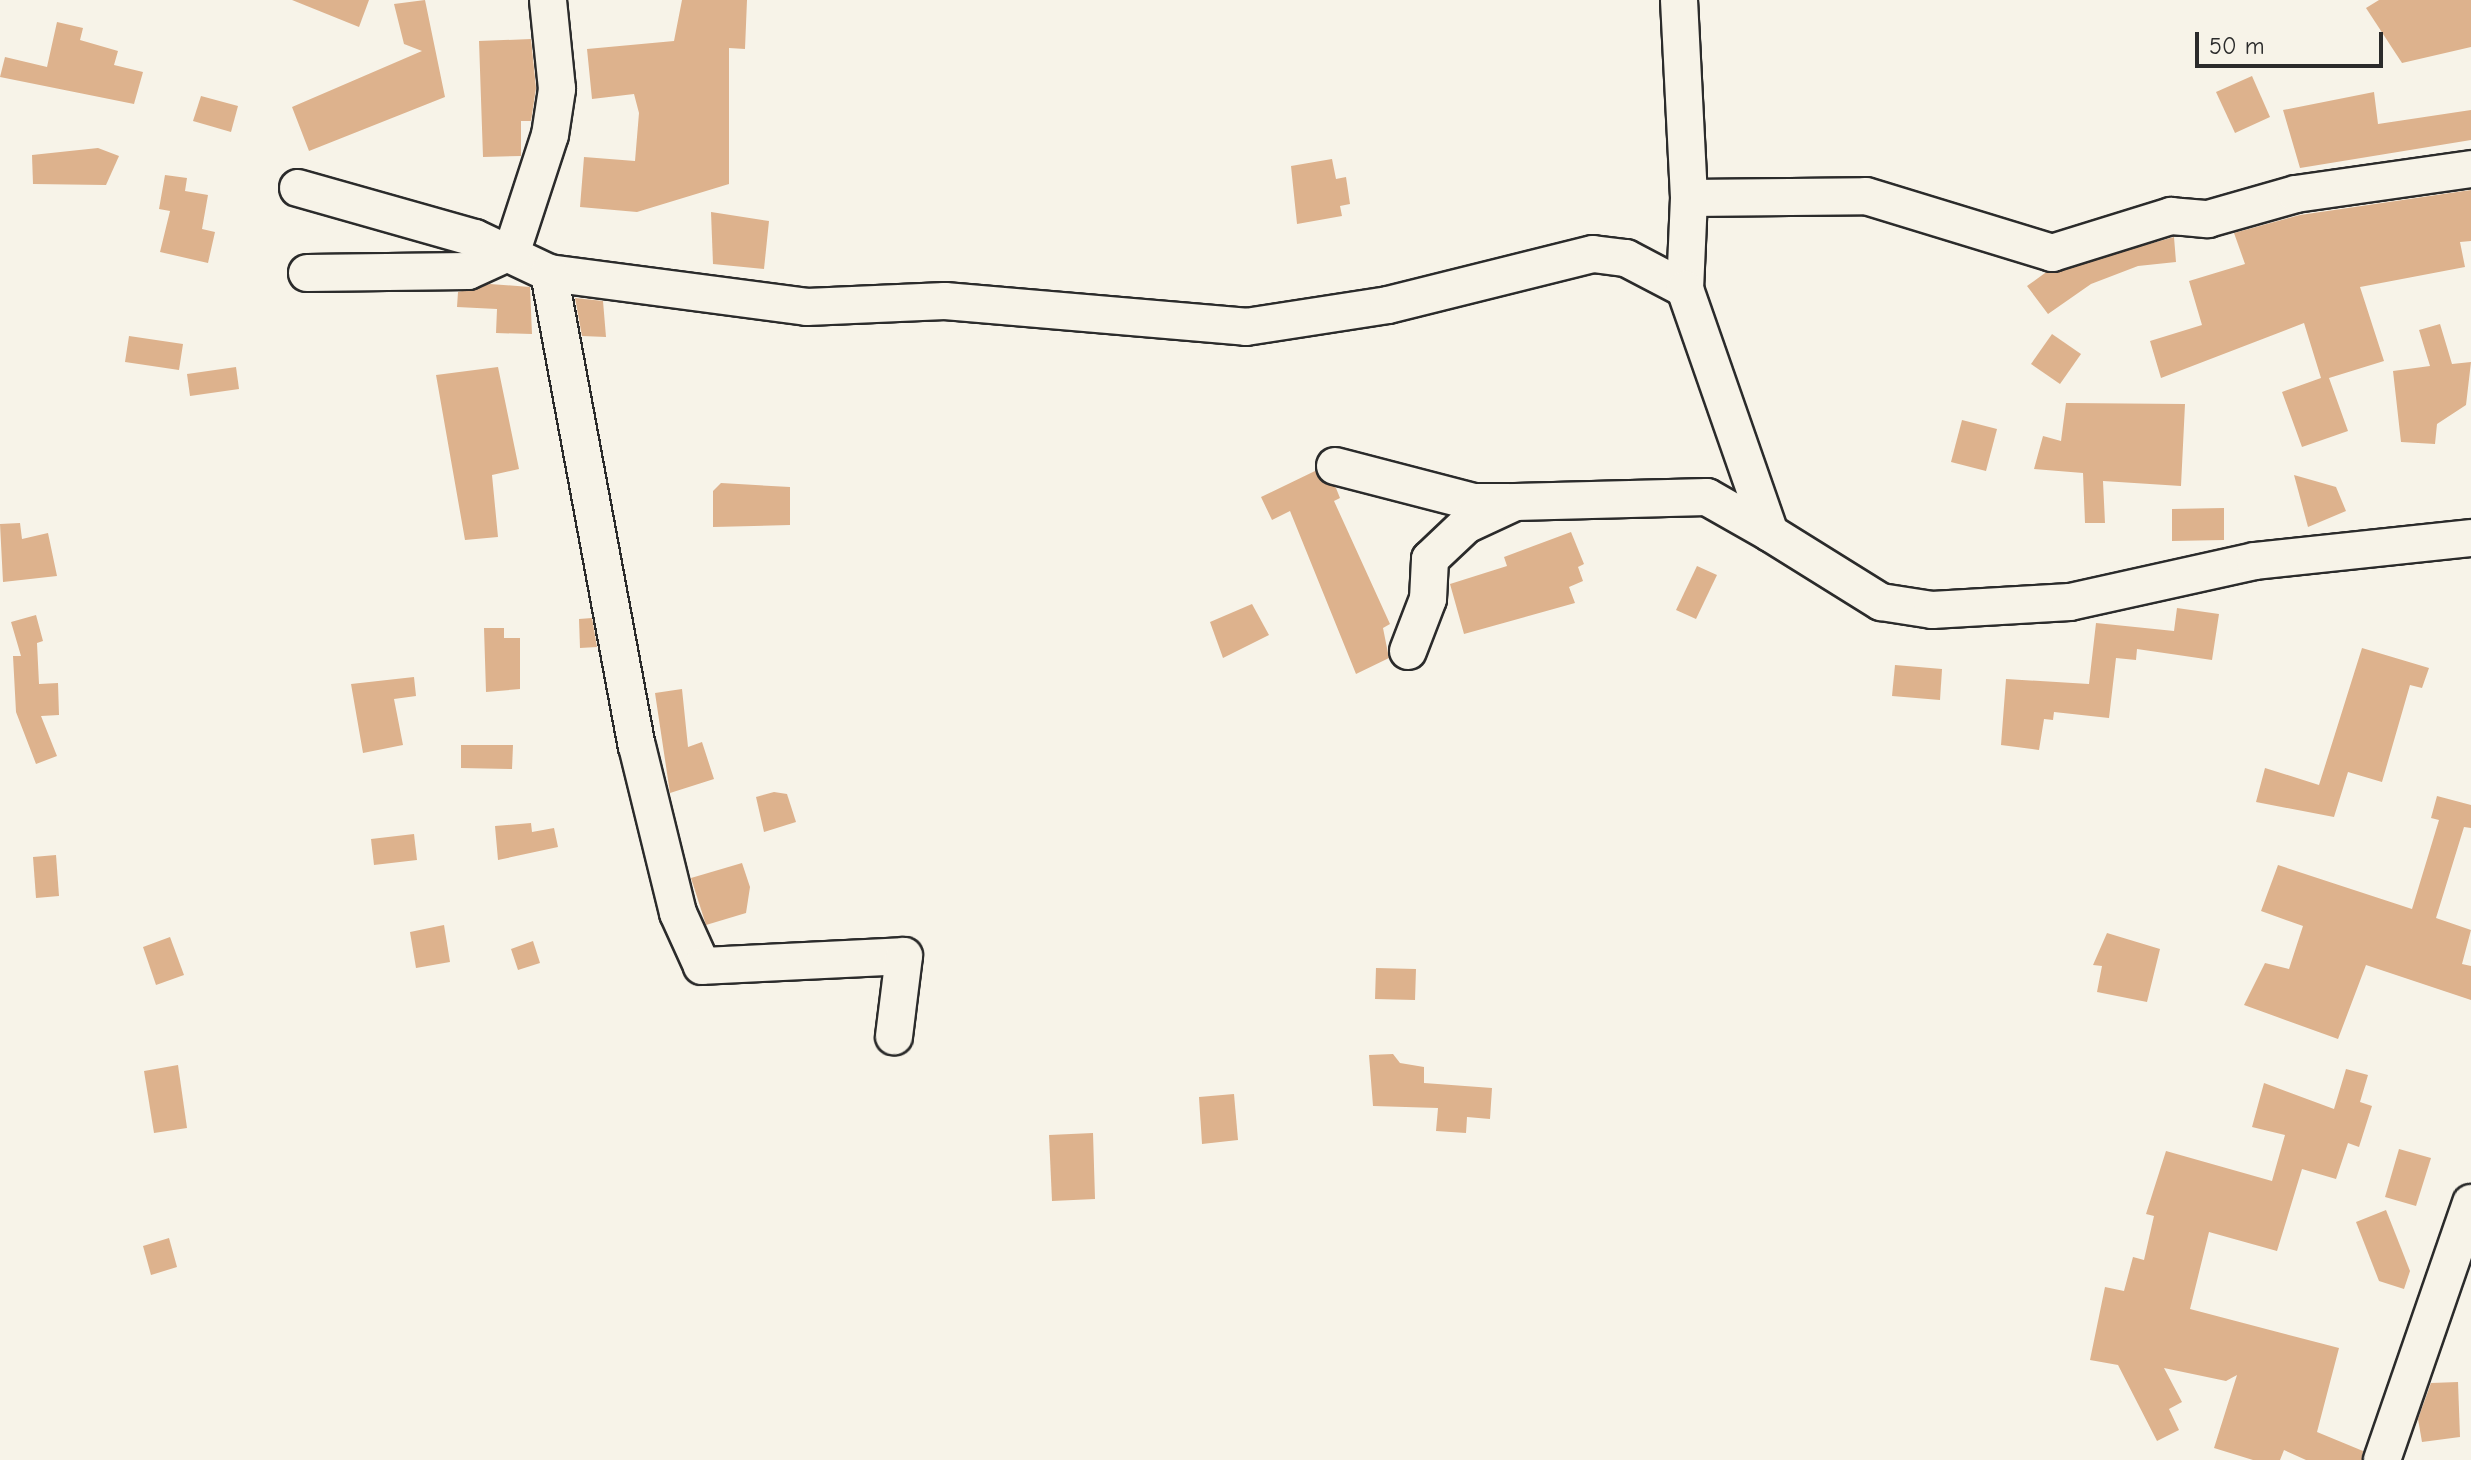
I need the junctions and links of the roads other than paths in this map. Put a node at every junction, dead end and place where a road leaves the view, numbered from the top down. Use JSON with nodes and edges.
{"nodes":[{"id":1,"x":548,"y":0,"type":"edge"},
{"id":2,"x":1679,"y":0,"type":"edge"},
{"id":3,"x":2471,"y":169,"type":"edge"},
{"id":4,"x":298,"y":188,"type":"dead end"},
{"id":5,"x":1689,"y":198,"type":"junction"},
{"id":6,"x":512,"y":251,"type":"junction"},
{"id":7,"x":307,"y":273,"type":"dead end"},
{"id":8,"x":549,"y":273,"type":"junction"},
{"id":9,"x":1685,"y":289,"type":"junction"},
{"id":10,"x":1335,"y":466,"type":"dead end"},
{"id":11,"x":1515,"y":502,"type":"junction"},
{"id":12,"x":1770,"y":533,"type":"junction"},
{"id":13,"x":2471,"y":538,"type":"edge"},
{"id":14,"x":1408,"y":651,"type":"dead end"},
{"id":15,"x":894,"y":1036,"type":"dead end"},
{"id":16,"x":2471,"y":1203,"type":"edge"},
{"id":17,"x":2382,"y":1460,"type":"edge"}],
"edges":[{"from":1,"to":6,"type":"street"},
{"from":2,"to":5,"type":"street"},
{"from":3,"to":5,"type":"street"},
{"from":4,"to":6,"type":"street"},
{"from":5,"to":9,"type":"street"},
{"from":6,"to":7,"type":"street"},
{"from":6,"to":8,"type":"street"},
{"from":8,"to":9,"type":"street"},
{"from":8,"to":15,"type":"street"},
{"from":9,"to":12,"type":"street"},
{"from":10,"to":11,"type":"street"},
{"from":11,"to":12,"type":"street"},
{"from":11,"to":14,"type":"street"},
{"from":12,"to":13,"type":"street"},
{"from":16,"to":17,"type":"street"}]}
